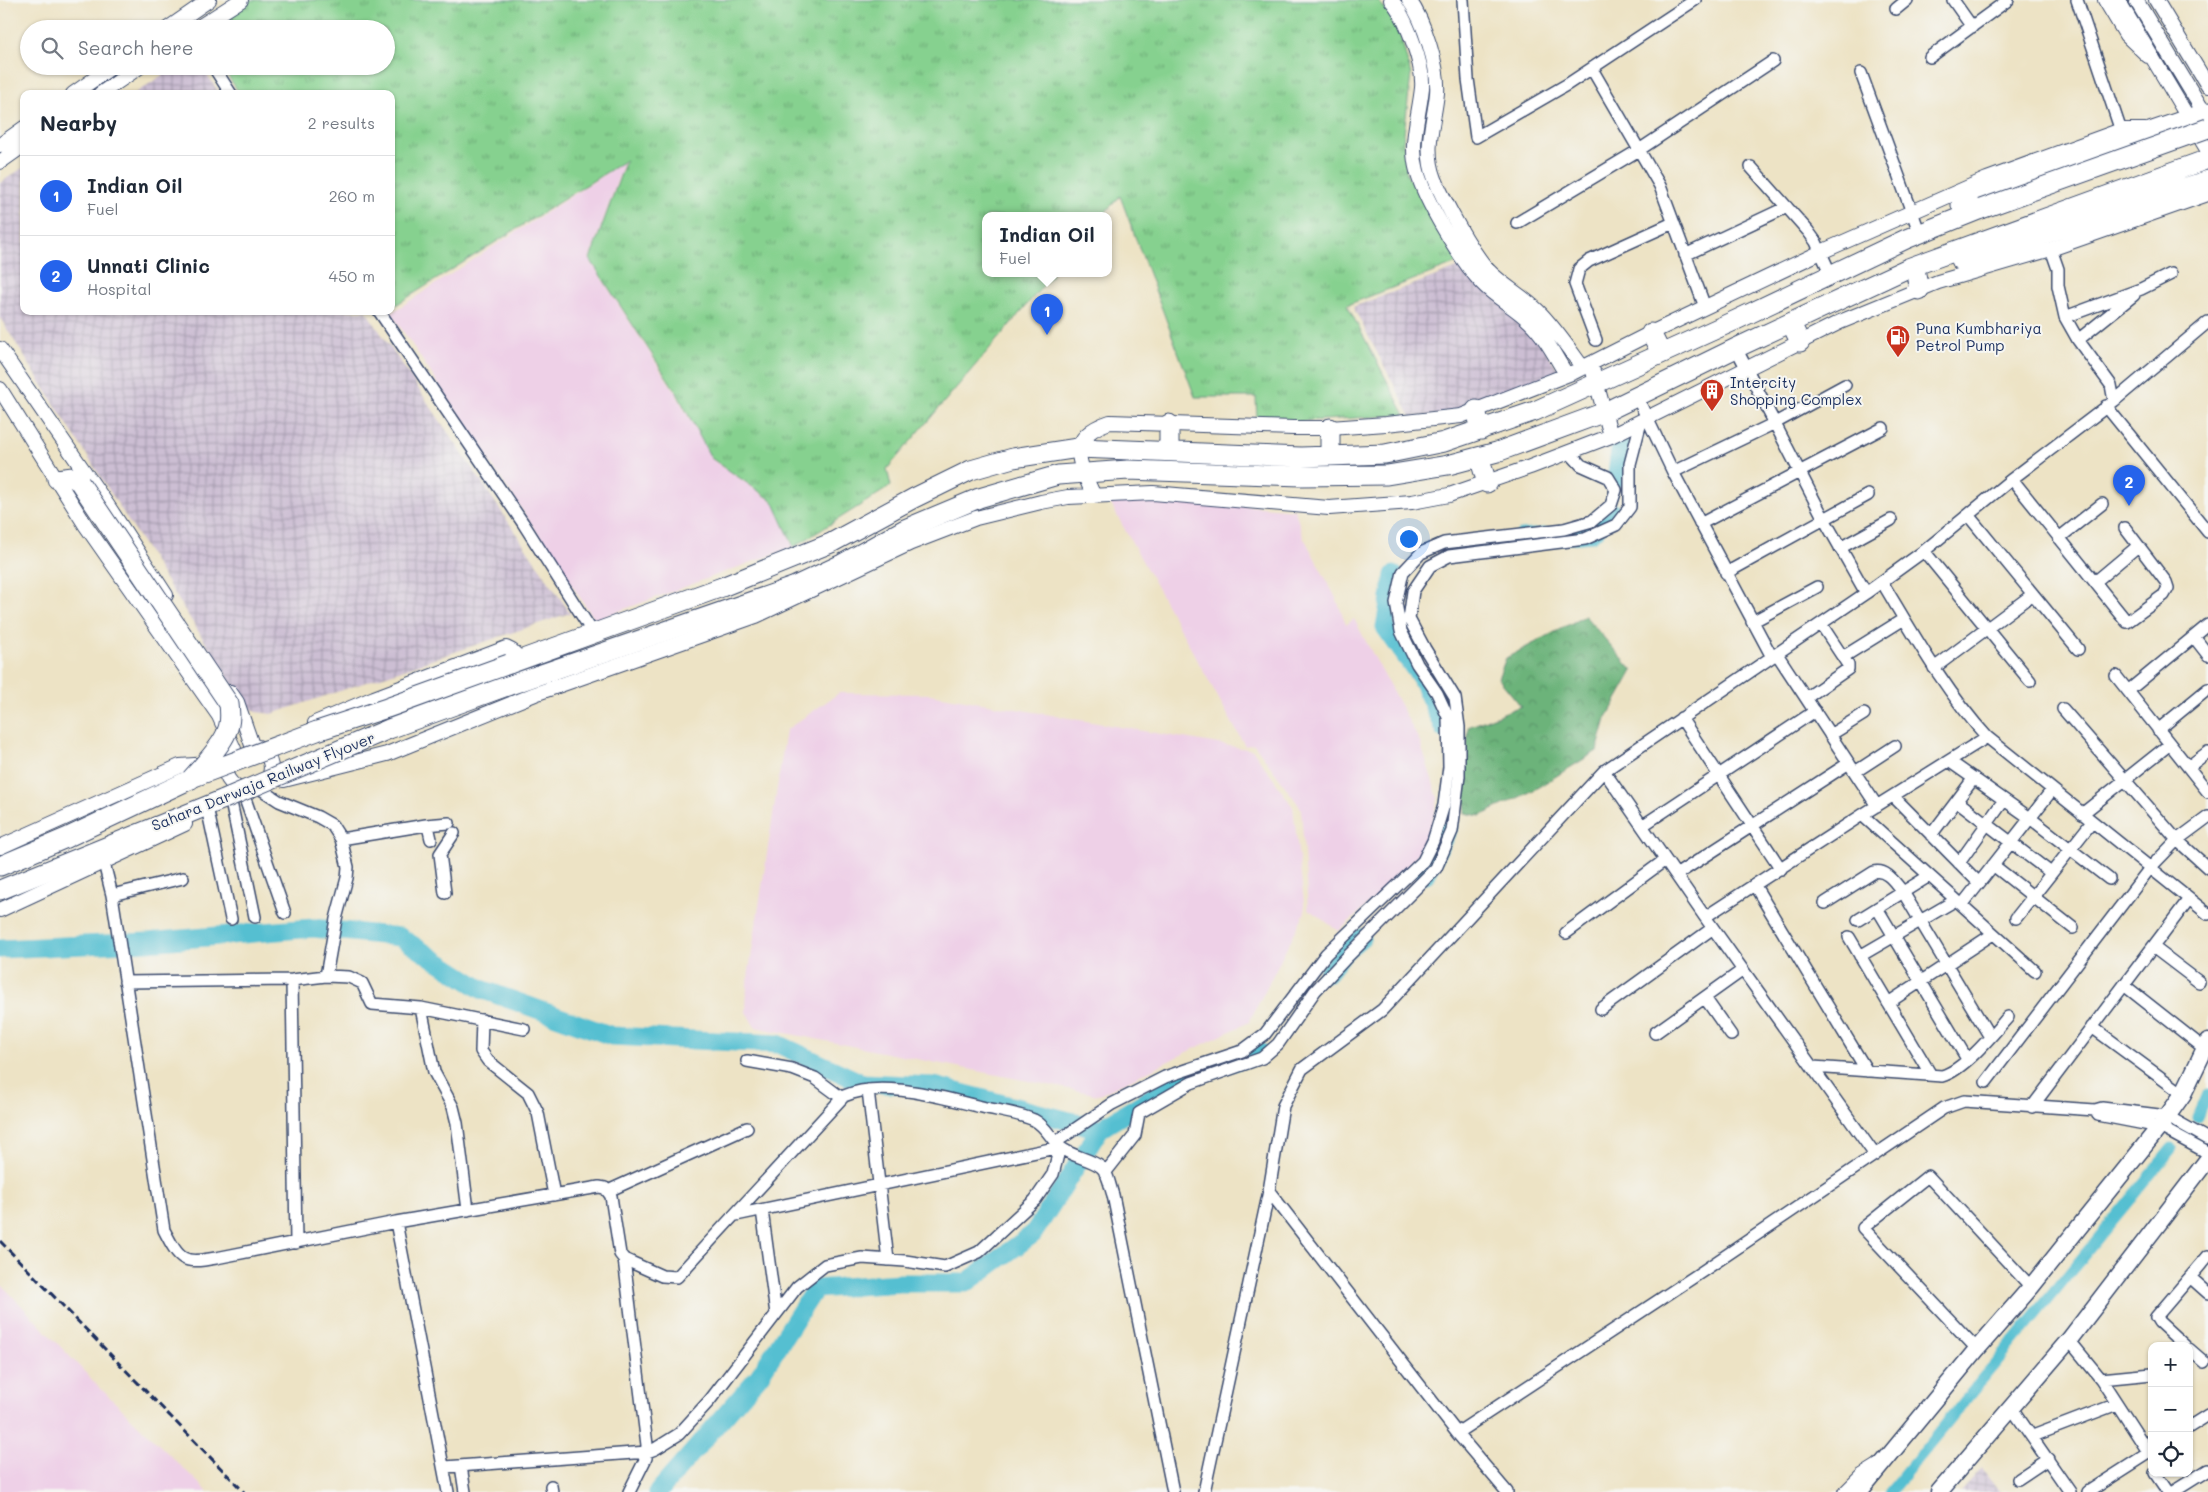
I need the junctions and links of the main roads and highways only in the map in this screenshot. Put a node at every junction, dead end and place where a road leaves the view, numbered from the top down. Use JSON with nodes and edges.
{"nodes":[{"id":1,"x":2203,"y":118,"type":"edge"},
{"id":2,"x":2208,"y":159,"type":"edge"},
{"id":3,"x":2208,"y":180,"type":"edge"},
{"id":4,"x":1963,"y":216,"type":"junction"},
{"id":5,"x":1911,"y":268,"type":"junction"},
{"id":6,"x":1919,"y":290,"type":"road end"},
{"id":7,"x":1791,"y":322,"type":"junction"},
{"id":8,"x":1652,"y":333,"type":"road end"},
{"id":9,"x":1800,"y":342,"type":"road end"},
{"id":10,"x":1661,"y":353,"type":"junction"},
{"id":11,"x":1476,"y":410,"type":"road end"},
{"id":12,"x":1169,"y":424,"type":"road end"},
{"id":13,"x":1330,"y":428,"type":"road end"},
{"id":14,"x":1481,"y":430,"type":"junction"},
{"id":15,"x":1169,"y":451,"type":"junction"},
{"id":16,"x":1330,"y":456,"type":"junction"},
{"id":17,"x":1480,"y":456,"type":"junction"},
{"id":18,"x":57,"y":479,"type":"road end"},
{"id":19,"x":1487,"y":483,"type":"road end"},
{"id":20,"x":191,"y":779,"type":"junction"},
{"id":21,"x":0,"y":866,"type":"edge"},
{"id":22,"x":0,"y":890,"type":"edge"},
{"id":23,"x":2206,"y":1046,"type":"edge"},
{"id":24,"x":2208,"y":1159,"type":"edge"},
{"id":25,"x":1859,"y":1492,"type":"edge"},
{"id":26,"x":1938,"y":1492,"type":"edge"}],
"edges":[{"from":1,"to":4,"type":"highway","name":"Sahara Darwaja Railway Flyover","bridge":true},
{"from":1,"to":4,"type":"highway"},
{"from":2,"to":5,"type":"highway"},
{"from":3,"to":5,"type":"highway"},
{"from":4,"to":10,"type":"highway","name":"Sahara Darwaja Railway Flyover"},
{"from":5,"to":6,"type":"highway"},
{"from":5,"to":7,"type":"highway","name":"Sahara Darwaja Railway Flyover"},
{"from":7,"to":9,"type":"highway"},
{"from":7,"to":17,"type":"highway","name":"Sahara Darwaja Railway Flyover"},
{"from":8,"to":10,"type":"highway"},
{"from":10,"to":14,"type":"highway","name":"Sahara Darwaja Railway Flyover"},
{"from":11,"to":14,"type":"highway"},
{"from":12,"to":15,"type":"highway"},
{"from":13,"to":16,"type":"highway"},
{"from":14,"to":16,"type":"highway","name":"Sahara Darwaja Railway Flyover"},
{"from":15,"to":16,"type":"highway","name":"Sahara Darwaja Railway Flyover"},
{"from":15,"to":20,"type":"highway","name":"Sahara Darwaja Railway Flyover","bridge":true},
{"from":17,"to":19,"type":"highway"},
{"from":17,"to":22,"type":"highway","name":"Sahara Darwaja Railway Flyover","bridge":true},
{"from":18,"to":20,"type":"highway","bridge":true},
{"from":20,"to":21,"type":"highway","name":"Sahara Darwaja Railway Flyover"},
{"from":23,"to":25,"type":"main road"},
{"from":24,"to":26,"type":"main road"}]}
